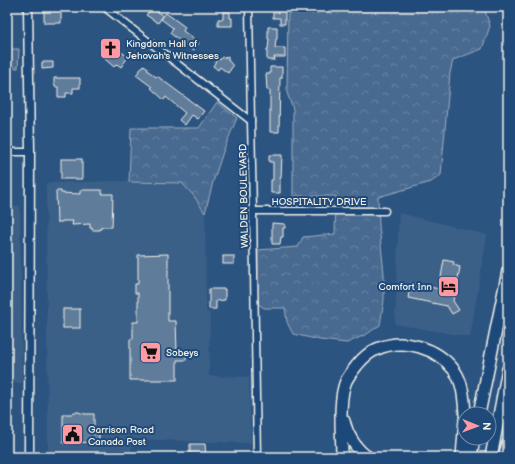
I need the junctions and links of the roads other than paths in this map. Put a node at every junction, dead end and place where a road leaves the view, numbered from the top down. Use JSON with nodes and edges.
{"nodes":[{"id":1,"x":28,"y":7,"type":"edge"},
{"id":2,"x":104,"y":7,"type":"edge"},
{"id":3,"x":249,"y":7,"type":"edge"},
{"id":4,"x":251,"y":121,"type":"junction"},
{"id":5,"x":7,"y":152,"type":"edge"},
{"id":6,"x":30,"y":152,"type":"junction"},
{"id":7,"x":253,"y":211,"type":"junction"},
{"id":8,"x":385,"y":211,"type":"dead end"},
{"id":9,"x":508,"y":271,"type":"edge"},
{"id":10,"x":508,"y":369,"type":"edge"},
{"id":11,"x":465,"y":406,"type":"edge"},
{"id":12,"x":481,"y":406,"type":"edge"},
{"id":13,"x":341,"y":411,"type":"junction"},
{"id":14,"x":508,"y":444,"type":"edge"},
{"id":15,"x":467,"y":446,"type":"edge"},
{"id":16,"x":471,"y":446,"type":"edge"},
{"id":17,"x":468,"y":456,"type":"edge"},
{"id":18,"x":29,"y":457,"type":"edge"},
{"id":19,"x":256,"y":457,"type":"edge"},
{"id":20,"x":342,"y":457,"type":"edge"},
{"id":21,"x":368,"y":457,"type":"edge"},
{"id":22,"x":491,"y":457,"type":"edge"},
{"id":23,"x":504,"y":457,"type":"edge"}],
"edges":[{"from":1,"to":6,"type":"main road"},
{"from":2,"to":4,"type":"street"},
{"from":3,"to":4,"type":"street","name":"WALDEN BOULEVARD"},
{"from":4,"to":7,"type":"street","name":"WALDEN BOULEVARD"},
{"from":5,"to":6,"type":"street"},
{"from":6,"to":18,"type":"main road"},
{"from":7,"to":8,"type":"street","name":"HOSPITALITY DRIVE"},
{"from":7,"to":19,"type":"street","name":"WALDEN BOULEVARD"},
{"from":9,"to":12,"type":"highway"},
{"from":10,"to":22,"type":"highway"},
{"from":11,"to":13,"type":"highway"},
{"from":13,"to":20,"type":"highway"},
{"from":13,"to":21,"type":"highway"},
{"from":14,"to":23,"type":"highway"},
{"from":15,"to":17,"type":"highway"},
{"from":16,"to":17,"type":"highway"}]}
